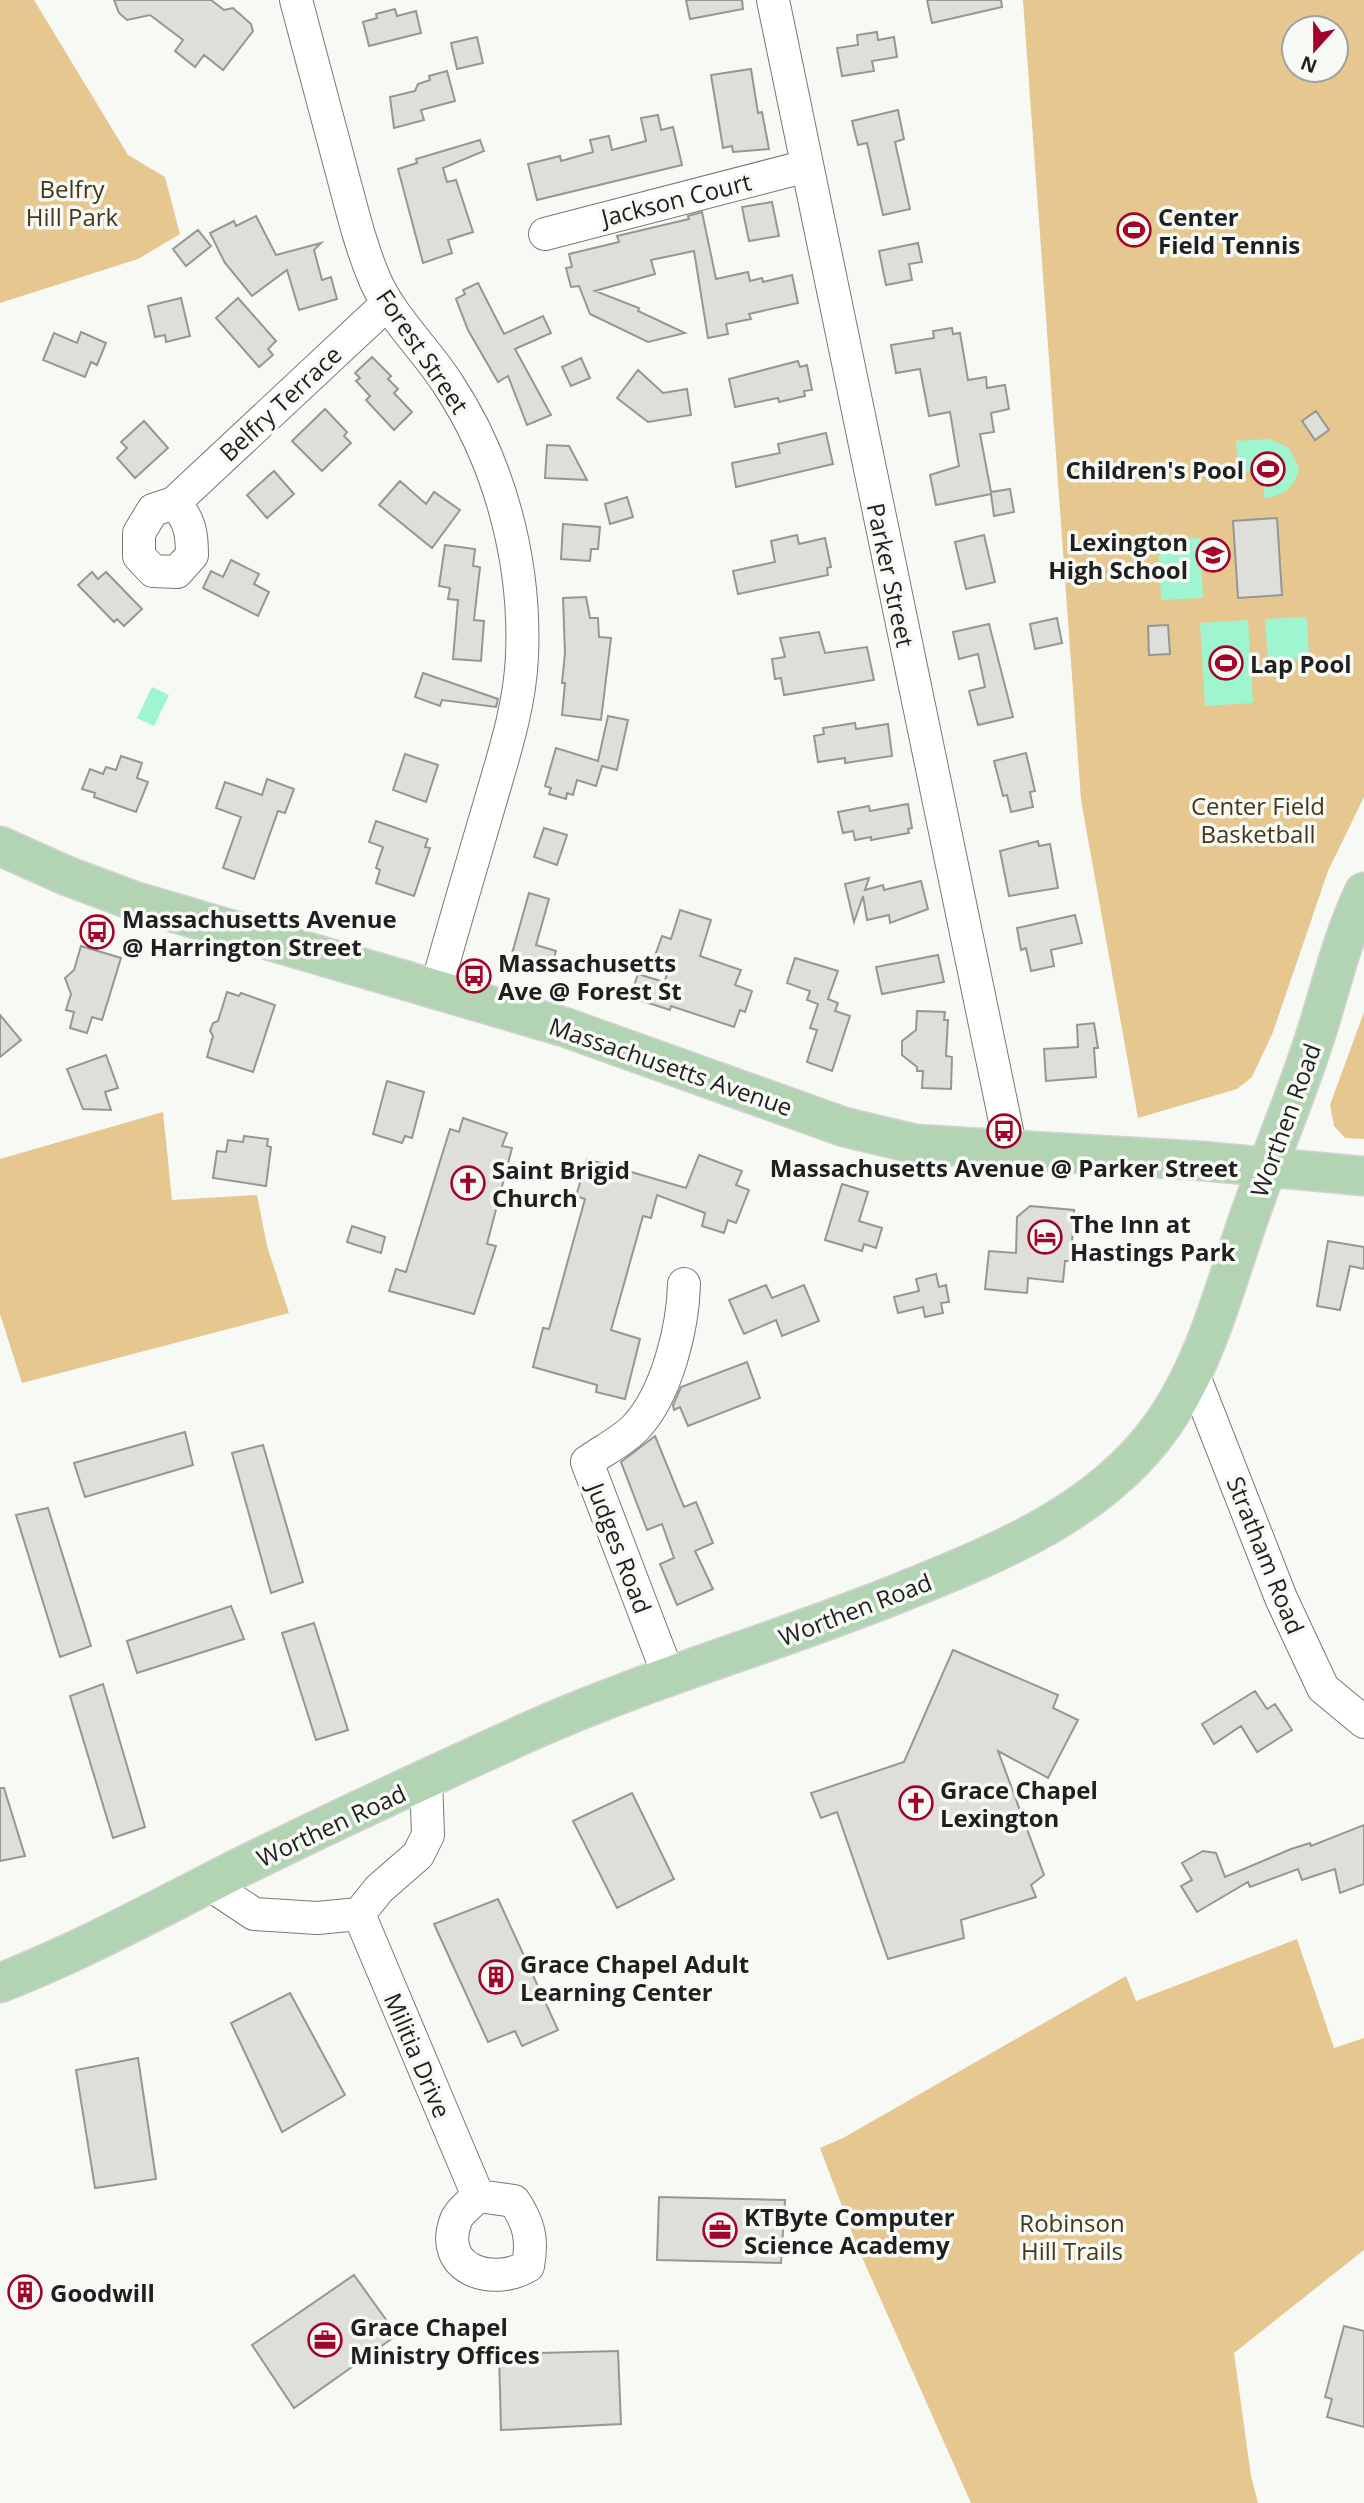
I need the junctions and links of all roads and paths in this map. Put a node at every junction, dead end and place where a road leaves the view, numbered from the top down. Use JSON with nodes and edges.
{"nodes":[{"id":1,"x":296,"y":0,"type":"edge"},
{"id":2,"x":774,"y":0,"type":"edge"},
{"id":3,"x":807,"y":166,"type":"junction"},
{"id":4,"x":545,"y":234,"type":"dead end"},
{"id":5,"x":387,"y":303,"type":"junction"},
{"id":6,"x":174,"y":503,"type":"dead end"},
{"id":7,"x":0,"y":846,"type":"edge"},
{"id":8,"x":1364,"y":892,"type":"edge"},
{"id":9,"x":436,"y":989,"type":"junction"},
{"id":10,"x":1011,"y":1150,"type":"junction"},
{"id":11,"x":1267,"y":1169,"type":"junction"},
{"id":12,"x":1364,"y":1176,"type":"edge"},
{"id":13,"x":684,"y":1284,"type":"dead end"},
{"id":14,"x":1192,"y":1371,"type":"junction"},
{"id":15,"x":668,"y":1677,"type":"junction"},
{"id":16,"x":1364,"y":1723,"type":"edge"},
{"id":17,"x":426,"y":1780,"type":"junction"},
{"id":18,"x":209,"y":1884,"type":"junction"},
{"id":19,"x":359,"y":1914,"type":"junction"},
{"id":20,"x":0,"y":1983,"type":"edge"},
{"id":21,"x":478,"y":2196,"type":"dead end"}],
"edges":[{"from":1,"to":5,"type":"street","name":"Forest Street"},
{"from":2,"to":3,"type":"street","name":"Parker Street"},
{"from":3,"to":4,"type":"street","name":"Jackson Court"},
{"from":3,"to":10,"type":"street","name":"Parker Street"},
{"from":5,"to":6,"type":"street","name":"Belfry Terrace"},
{"from":5,"to":9,"type":"street","name":"Forest Street"},
{"from":7,"to":9,"type":"main road","name":"Massachusetts Avenue"},
{"from":8,"to":11,"type":"main road","name":"Worthen Road"},
{"from":9,"to":10,"type":"main road","name":"Massachusetts Avenue"},
{"from":10,"to":11,"type":"main road","name":"Massachusetts Avenue"},
{"from":11,"to":12,"type":"main road","name":"Massachusetts Avenue"},
{"from":11,"to":14,"type":"main road","name":"Worthen Road"},
{"from":13,"to":15,"type":"street","name":"Judges Road"},
{"from":14,"to":15,"type":"main road","name":"Worthen Road"},
{"from":14,"to":16,"type":"street","name":"Stratham Road"},
{"from":15,"to":17,"type":"main road","name":"Worthen Road"},
{"from":17,"to":18,"type":"main road","name":"Worthen Road"},
{"from":17,"to":19,"type":"street"},
{"from":18,"to":19,"type":"street"},
{"from":18,"to":20,"type":"main road","name":"Worthen Road"},
{"from":19,"to":21,"type":"street","name":"Militia Drive"}]}
